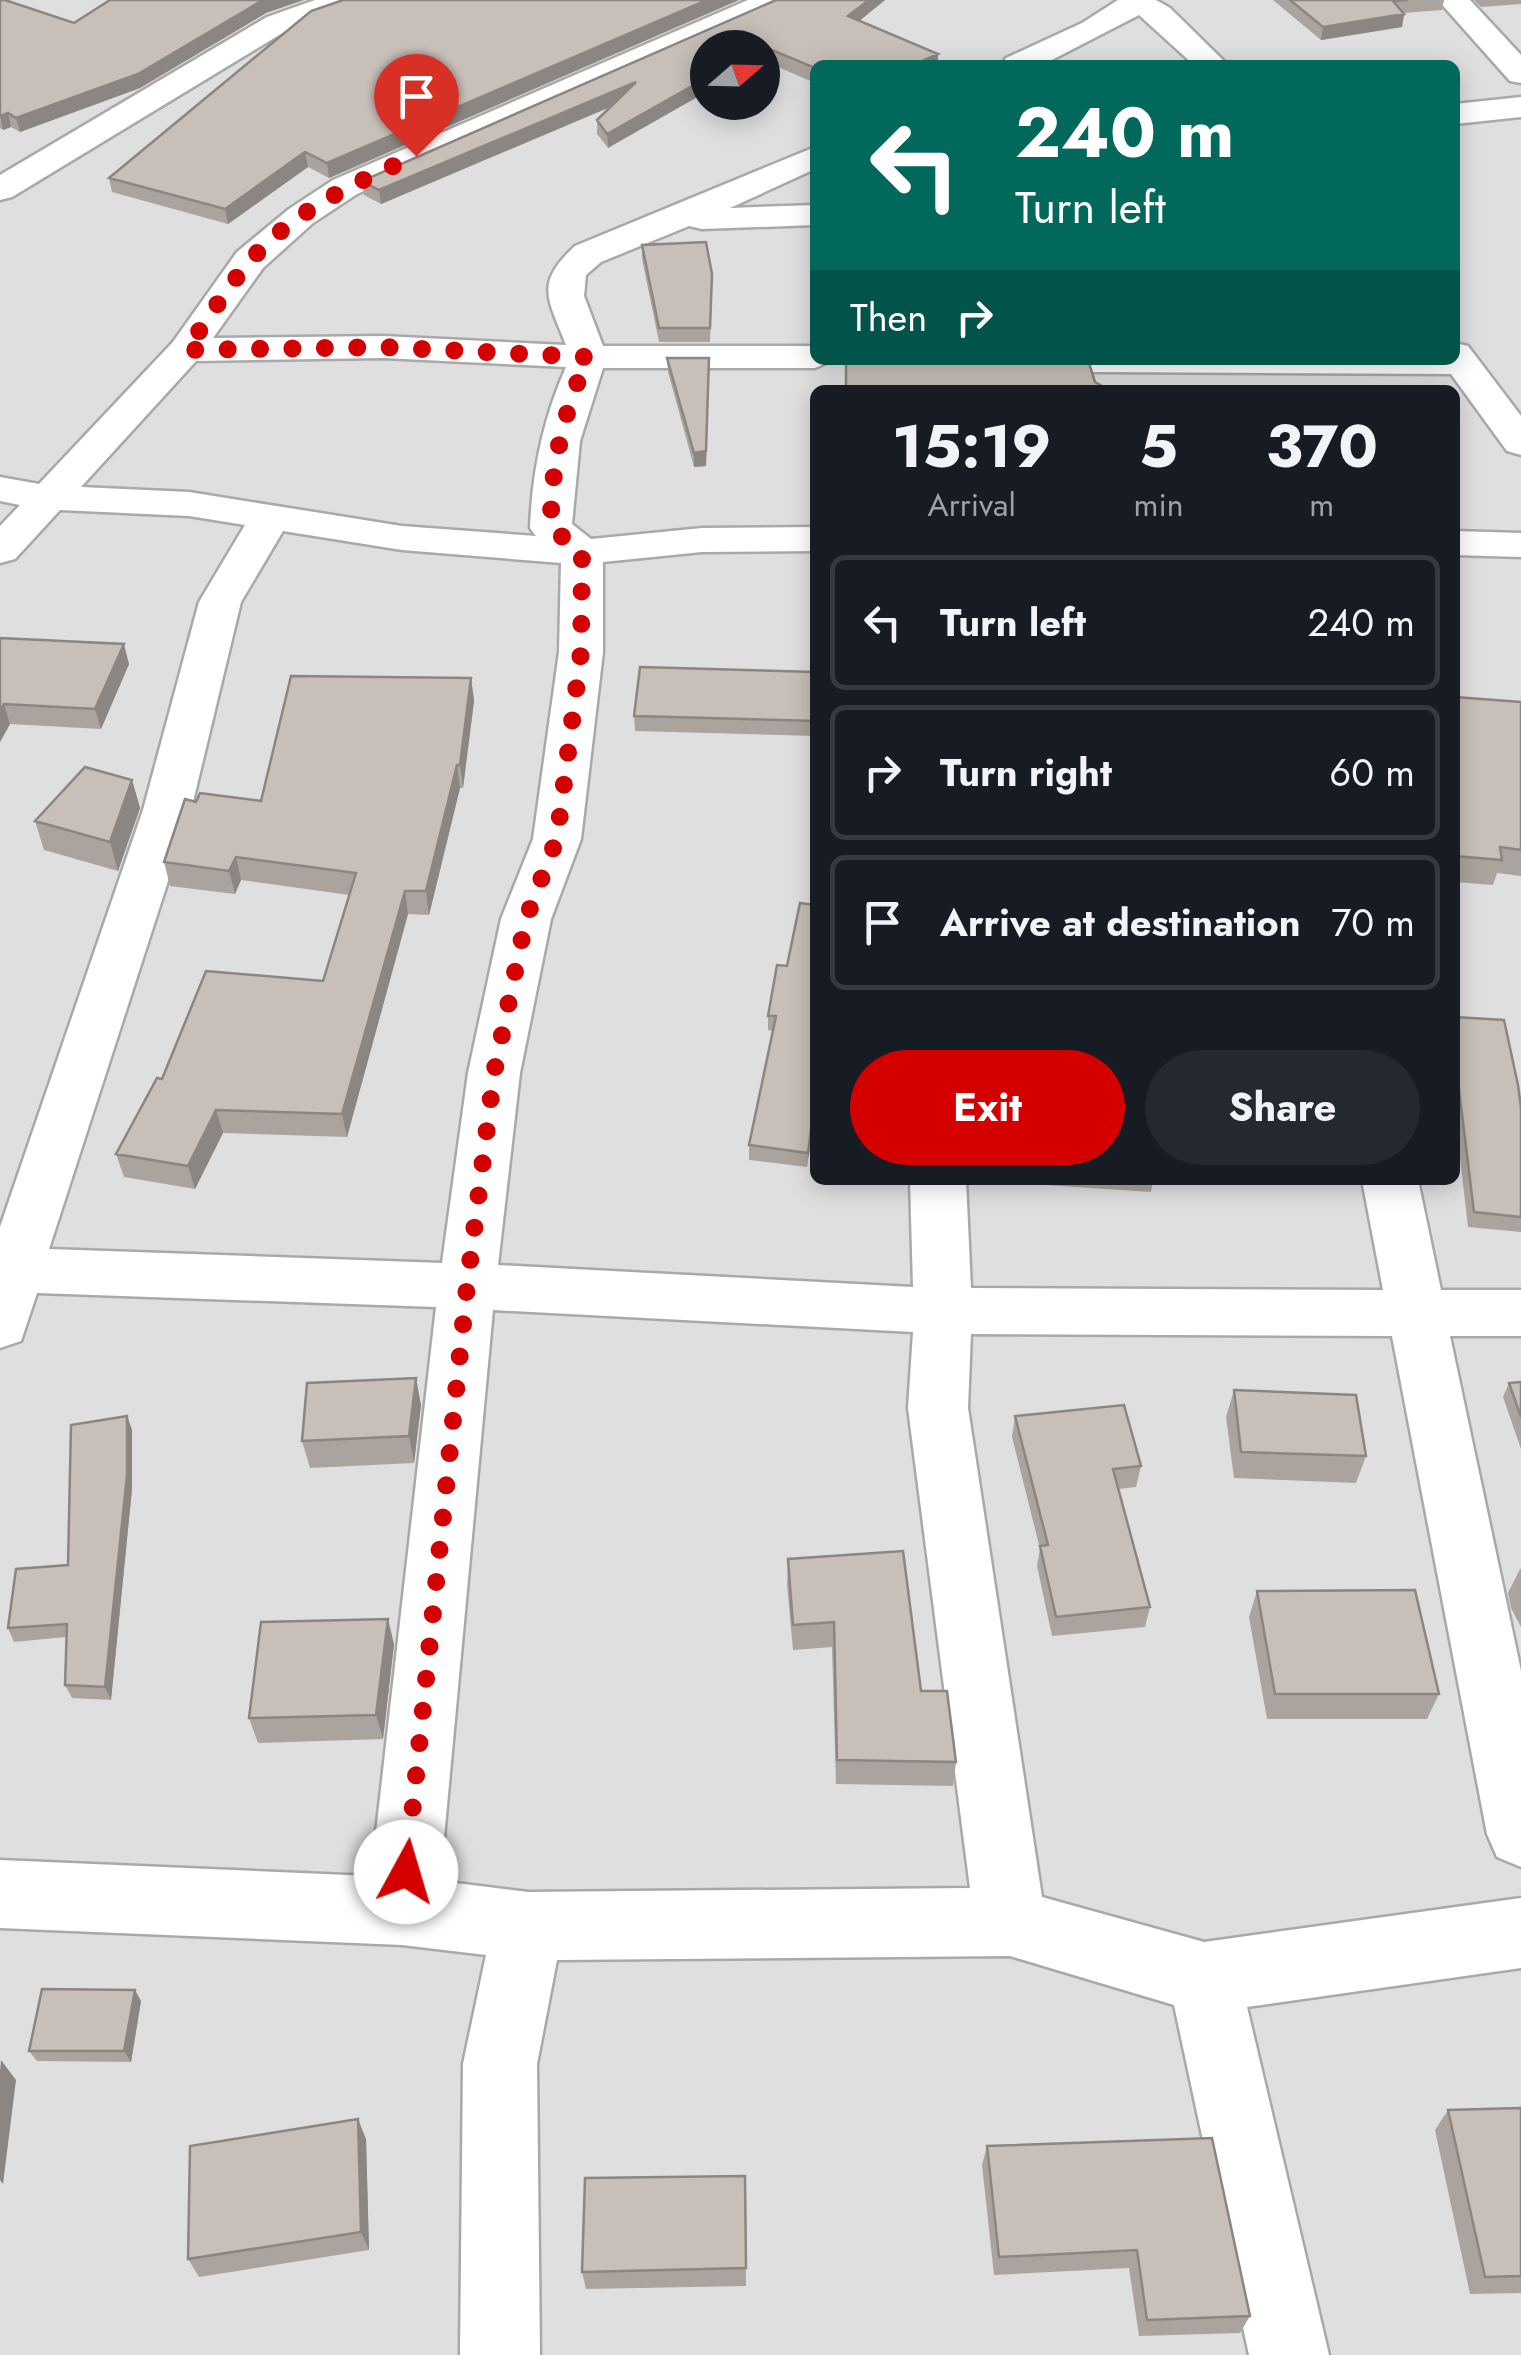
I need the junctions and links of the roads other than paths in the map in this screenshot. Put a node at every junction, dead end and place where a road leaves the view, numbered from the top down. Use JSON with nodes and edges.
{"nodes":[{"id":1,"x":344,"y":0,"type":"edge"},
{"id":2,"x":774,"y":0,"type":"edge"},
{"id":3,"x":1089,"y":0,"type":"edge"},
{"id":4,"x":1453,"y":0,"type":"edge"},
{"id":5,"x":1134,"y":2,"type":"edge"},
{"id":6,"x":1029,"y":60,"type":"edge"},
{"id":7,"x":1207,"y":60,"type":"edge"},
{"id":8,"x":1521,"y":74,"type":"edge"},
{"id":9,"x":1521,"y":107,"type":"edge"},
{"id":10,"x":1460,"y":113,"type":"edge"},
{"id":11,"x":810,"y":159,"type":"edge"},
{"id":12,"x":0,"y":190,"type":"edge"},
{"id":13,"x":810,"y":215,"type":"edge"},
{"id":14,"x":674,"y":220,"type":"junction"},
{"id":15,"x":186,"y":350,"type":"junction"},
{"id":16,"x":588,"y":357,"type":"junction"},
{"id":17,"x":810,"y":357,"type":"edge"},
{"id":18,"x":1460,"y":361,"type":"edge"},
{"id":19,"x":1521,"y":443,"type":"edge"},
{"id":20,"x":0,"y":489,"type":"edge"},
{"id":21,"x":47,"y":497,"type":"junction"},
{"id":22,"x":271,"y":516,"type":"junction"},
{"id":23,"x":810,"y":539,"type":"edge"},
{"id":24,"x":1460,"y":543,"type":"edge"},
{"id":25,"x":1521,"y":545,"type":"edge"},
{"id":26,"x":0,"y":550,"type":"edge"},
{"id":27,"x":582,"y":552,"type":"junction"},
{"id":28,"x":938,"y":1185,"type":"edge"},
{"id":29,"x":1391,"y":1185,"type":"edge"},
{"id":30,"x":7,"y":1269,"type":"edge"},
{"id":31,"x":467,"y":1286,"type":"junction"},
{"id":32,"x":1415,"y":1310,"type":"junction"},
{"id":33,"x":943,"y":1311,"type":"junction"},
{"id":34,"x":1521,"y":1313,"type":"edge"},
{"id":35,"x":0,"y":1325,"type":"edge"},
{"id":36,"x":1521,"y":1834,"type":"edge"},
{"id":37,"x":0,"y":1894,"type":"edge"},
{"id":38,"x":402,"y":1911,"type":"junction"},
{"id":39,"x":1010,"y":1922,"type":"junction"},
{"id":40,"x":528,"y":1926,"type":"junction"},
{"id":41,"x":1521,"y":1934,"type":"edge"},
{"id":42,"x":1204,"y":1978,"type":"junction"},
{"id":43,"x":500,"y":2355,"type":"edge"},
{"id":44,"x":1289,"y":2355,"type":"edge"}],
"edges":[{"from":1,"to":12,"type":"street"},
{"from":2,"to":15,"type":"street"},
{"from":3,"to":5,"type":"street"},
{"from":4,"to":8,"type":"street"},
{"from":5,"to":6,"type":"street"},
{"from":5,"to":7,"type":"street"},
{"from":9,"to":10,"type":"street"},
{"from":11,"to":14,"type":"street"},
{"from":13,"to":14,"type":"street"},
{"from":14,"to":16,"type":"street"},
{"from":15,"to":16,"type":"street"},
{"from":15,"to":21,"type":"street"},
{"from":16,"to":17,"type":"street"},
{"from":16,"to":27,"type":"street"},
{"from":18,"to":19,"type":"street"},
{"from":20,"to":21,"type":"street"},
{"from":21,"to":22,"type":"street"},
{"from":21,"to":26,"type":"street"},
{"from":22,"to":27,"type":"street"},
{"from":22,"to":30,"type":"street"},
{"from":23,"to":27,"type":"street"},
{"from":24,"to":25,"type":"street"},
{"from":27,"to":31,"type":"street"},
{"from":28,"to":33,"type":"street"},
{"from":29,"to":32,"type":"street"},
{"from":30,"to":31,"type":"street"},
{"from":30,"to":35,"type":"street"},
{"from":31,"to":33,"type":"street"},
{"from":31,"to":38,"type":"street"},
{"from":32,"to":33,"type":"street"},
{"from":32,"to":34,"type":"street"},
{"from":32,"to":36,"type":"street"},
{"from":33,"to":39,"type":"street"},
{"from":37,"to":38,"type":"street"},
{"from":38,"to":40,"type":"street"},
{"from":39,"to":40,"type":"street"},
{"from":39,"to":42,"type":"street"},
{"from":40,"to":43,"type":"street"},
{"from":41,"to":42,"type":"street"},
{"from":42,"to":44,"type":"street"}]}
